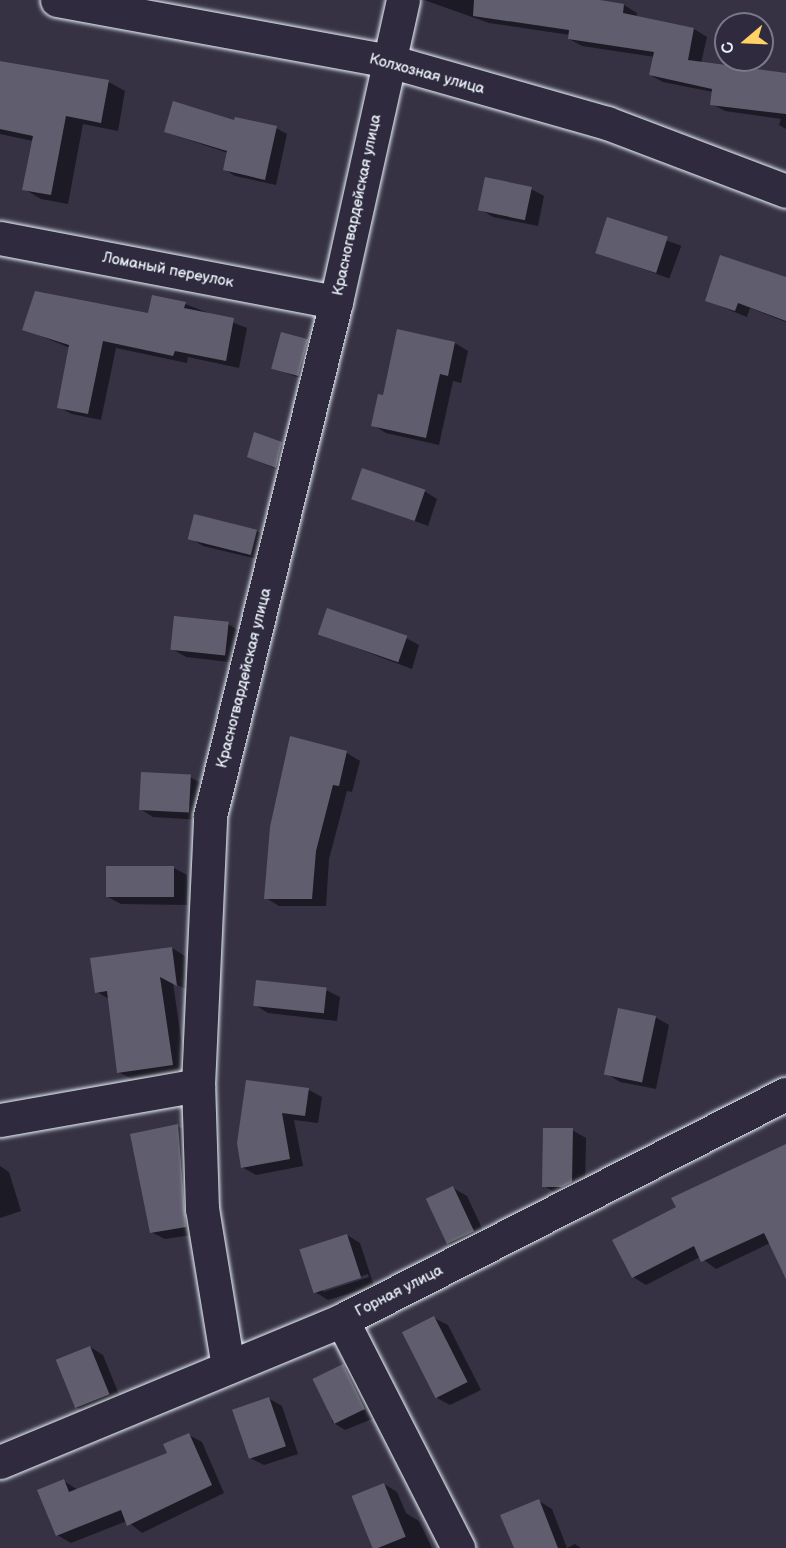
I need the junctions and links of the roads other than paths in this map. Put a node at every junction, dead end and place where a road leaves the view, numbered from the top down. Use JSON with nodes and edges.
{"nodes":[{"id":1,"x":57,"y":0,"type":"edge"},
{"id":2,"x":403,"y":0,"type":"edge"},
{"id":3,"x":389,"y":62,"type":"junction"},
{"id":4,"x":786,"y":191,"type":"edge"},
{"id":5,"x":0,"y":238,"type":"edge"},
{"id":6,"x":336,"y":302,"type":"junction"},
{"id":7,"x":198,"y":1085,"type":"junction"},
{"id":8,"x":786,"y":1094,"type":"edge"},
{"id":9,"x":0,"y":1120,"type":"edge"},
{"id":10,"x":342,"y":1320,"type":"junction"},
{"id":11,"x":228,"y":1367,"type":"junction"},
{"id":12,"x":0,"y":1462,"type":"edge"},
{"id":13,"x":458,"y":1548,"type":"edge"}],
"edges":[{"from":1,"to":3,"type":"street","name":"Колхозная улица"},
{"from":2,"to":3,"type":"street","name":"Красногвардейская улица"},
{"from":3,"to":4,"type":"street","name":"Колхозная улица"},
{"from":3,"to":6,"type":"street","name":"Красногвардейская улица"},
{"from":5,"to":6,"type":"street","name":"Ломаный переулок"},
{"from":6,"to":7,"type":"street","name":"Красногвардейская улица"},
{"from":7,"to":9,"type":"street"},
{"from":7,"to":11,"type":"street","name":"Красногвардейская улица"},
{"from":8,"to":10,"type":"street","name":"Горная улица"},
{"from":10,"to":11,"type":"street","name":"Горная улица"},
{"from":10,"to":13,"type":"street"},
{"from":11,"to":12,"type":"street","name":"Горная улица"}]}
